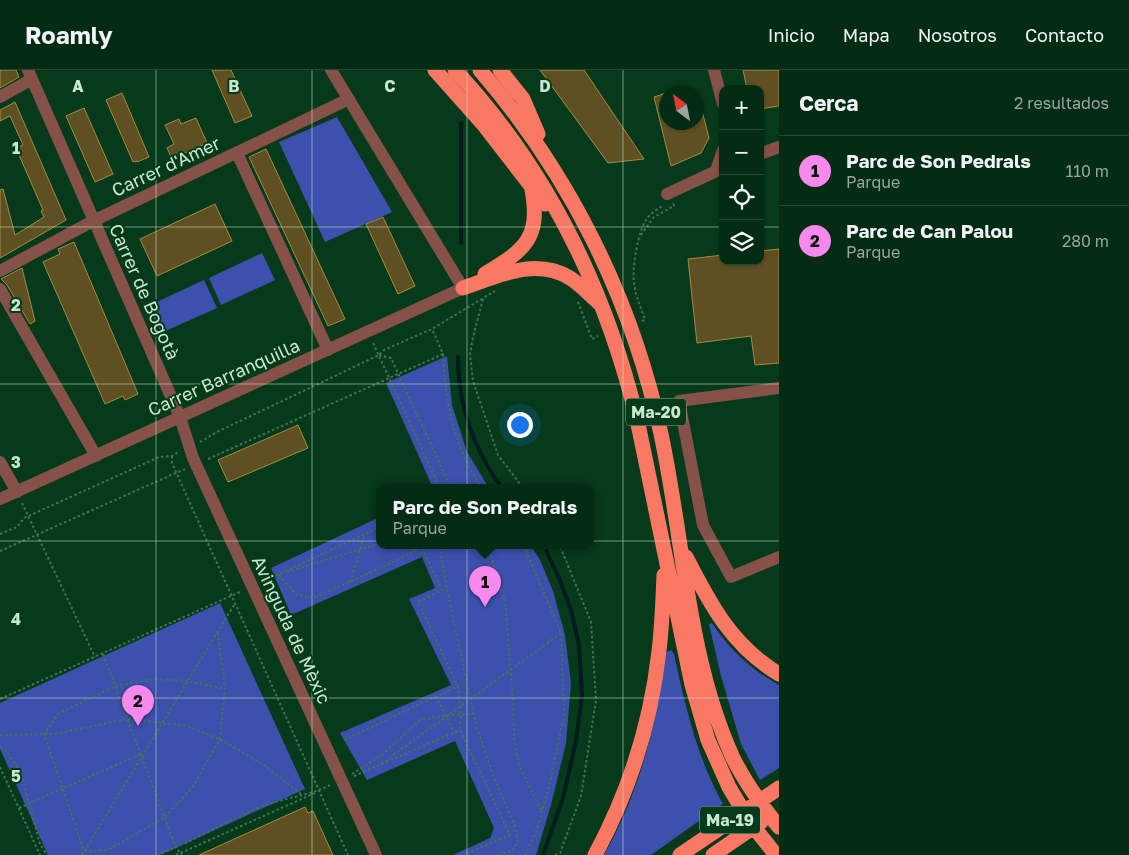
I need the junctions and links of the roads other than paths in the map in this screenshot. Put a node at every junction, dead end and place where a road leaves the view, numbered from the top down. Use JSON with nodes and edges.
{"nodes":[{"id":1,"x":331,"y":70,"type":"edge"},
{"id":2,"x":435,"y":70,"type":"edge"},
{"id":3,"x":455,"y":70,"type":"edge"},
{"id":4,"x":480,"y":70,"type":"edge"},
{"id":5,"x":500,"y":70,"type":"edge"},
{"id":6,"x":714,"y":70,"type":"edge"},
{"id":7,"x":30,"y":75,"type":"edge"},
{"id":8,"x":719,"y":89,"type":"edge"},
{"id":9,"x":0,"y":97,"type":"edge"},
{"id":10,"x":348,"y":99,"type":"junction"},
{"id":11,"x":237,"y":153,"type":"junction"},
{"id":12,"x":552,"y":166,"type":"junction"},
{"id":13,"x":719,"y":170,"type":"edge"},
{"id":14,"x":531,"y":187,"type":"junction"},
{"id":15,"x":667,"y":194,"type":"road end"},
{"id":16,"x":94,"y":221,"type":"junction"},
{"id":17,"x":575,"y":242,"type":"junction"},
{"id":18,"x":0,"y":271,"type":"edge"},
{"id":19,"x":0,"y":288,"type":"edge"},
{"id":20,"x":463,"y":288,"type":"junction"},
{"id":21,"x":604,"y":307,"type":"junction"},
{"id":22,"x":328,"y":350,"type":"junction"},
{"id":23,"x":779,"y":388,"type":"edge"},
{"id":24,"x":180,"y":417,"type":"junction"},
{"id":25,"x":96,"y":456,"type":"junction"},
{"id":26,"x":0,"y":462,"type":"edge"},
{"id":27,"x":17,"y":492,"type":"junction"},
{"id":28,"x":0,"y":499,"type":"edge"},
{"id":29,"x":679,"y":542,"type":"junction"},
{"id":30,"x":666,"y":553,"type":"junction"},
{"id":31,"x":779,"y":556,"type":"edge"},
{"id":32,"x":779,"y":674,"type":"edge"},
{"id":33,"x":779,"y":788,"type":"edge"},
{"id":34,"x":779,"y":810,"type":"edge"},
{"id":35,"x":779,"y":827,"type":"edge"},
{"id":36,"x":376,"y":855,"type":"edge"},
{"id":37,"x":595,"y":855,"type":"edge"},
{"id":38,"x":680,"y":855,"type":"edge"},
{"id":39,"x":713,"y":855,"type":"edge"},
{"id":40,"x":776,"y":855,"type":"edge"}],
"edges":[{"from":1,"to":10,"type":"street"},
{"from":2,"to":14,"type":"highway"},
{"from":3,"to":17,"type":"highway","number":"Ma-20"},
{"from":4,"to":12,"type":"highway","number":"Ma-20"},
{"from":5,"to":12,"type":"highway"},
{"from":6,"to":8,"type":"street"},
{"from":7,"to":9,"type":"street"},
{"from":7,"to":16,"type":"street","name":"Carrer de Bogotà"},
{"from":10,"to":11,"type":"street","name":"Carrer d'Amer"},
{"from":10,"to":20,"type":"street"},
{"from":11,"to":16,"type":"street","name":"Carrer d'Amer"},
{"from":11,"to":22,"type":"street"},
{"from":12,"to":29,"type":"highway","number":"Ma-20"},
{"from":13,"to":15,"type":"street"},
{"from":14,"to":17,"type":"highway"},
{"from":14,"to":20,"type":"highway"},
{"from":16,"to":18,"type":"street","name":"Carrer d'Amer"},
{"from":16,"to":24,"type":"street","name":"Carrer de Bogotà"},
{"from":17,"to":21,"type":"highway","number":"Ma-20"},
{"from":19,"to":25,"type":"street"},
{"from":20,"to":21,"type":"highway"},
{"from":20,"to":22,"type":"street","name":"Carrer Barranquilla"},
{"from":21,"to":30,"type":"highway","number":"Ma-20"},
{"from":22,"to":24,"type":"street","name":"Carrer Barranquilla"},
{"from":23,"to":31,"type":"street"},
{"from":24,"to":25,"type":"street","name":"Carrer Barranquilla"},
{"from":24,"to":36,"type":"street","name":"Avinguda de Mèxic"},
{"from":25,"to":27,"type":"street","name":"Carrer Barranquilla"},
{"from":26,"to":27,"type":"street"},
{"from":27,"to":28,"type":"street","name":"Carrer Barranquilla"},
{"from":29,"to":32,"type":"highway"},
{"from":29,"to":35,"type":"highway","number":"Ma-20"},
{"from":30,"to":37,"type":"highway"},
{"from":30,"to":40,"type":"highway","number":"Ma-20"},
{"from":33,"to":38,"type":"highway","number":"Ma-19"},
{"from":34,"to":39,"type":"highway","number":"Ma-19"}]}
